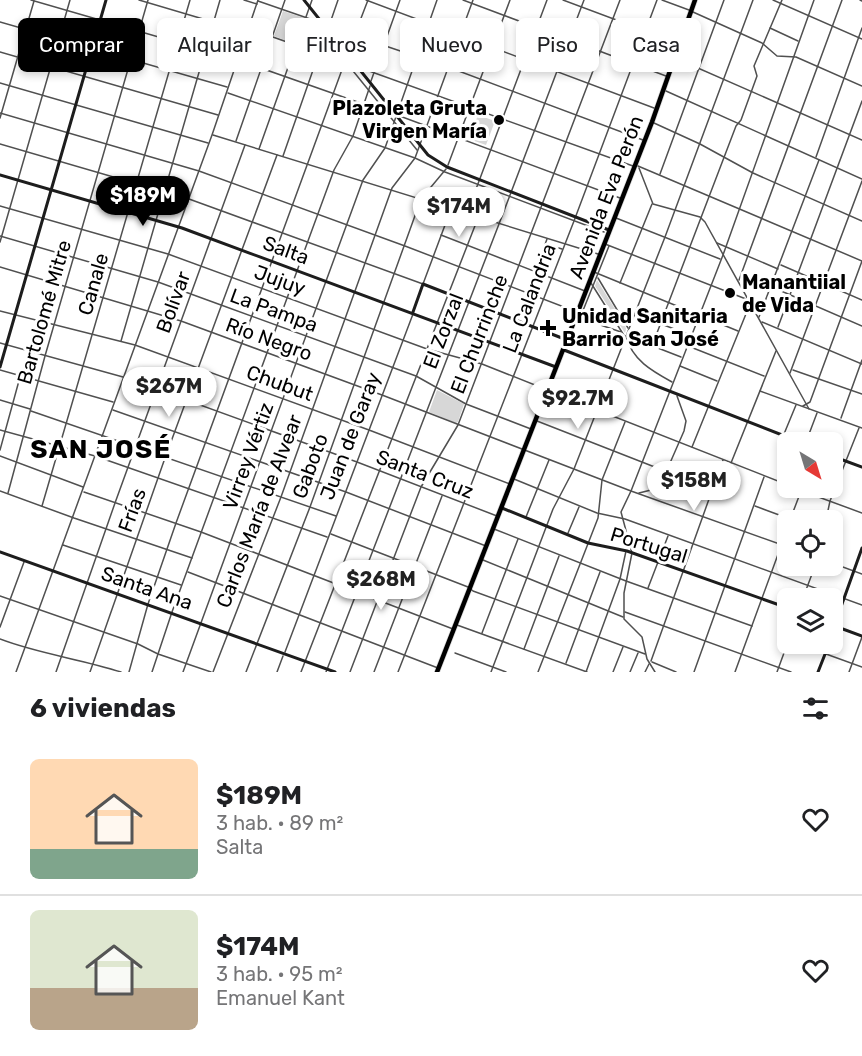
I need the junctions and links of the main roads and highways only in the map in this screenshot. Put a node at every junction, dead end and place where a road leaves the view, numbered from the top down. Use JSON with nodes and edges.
{"nodes":[{"id":1,"x":695,"y":0,"type":"edge"},
{"id":2,"x":438,"y":670,"type":"edge"}],
"edges":[{"from":1,"to":2,"type":"main road","name":"Avenida Eva Perón"}]}
